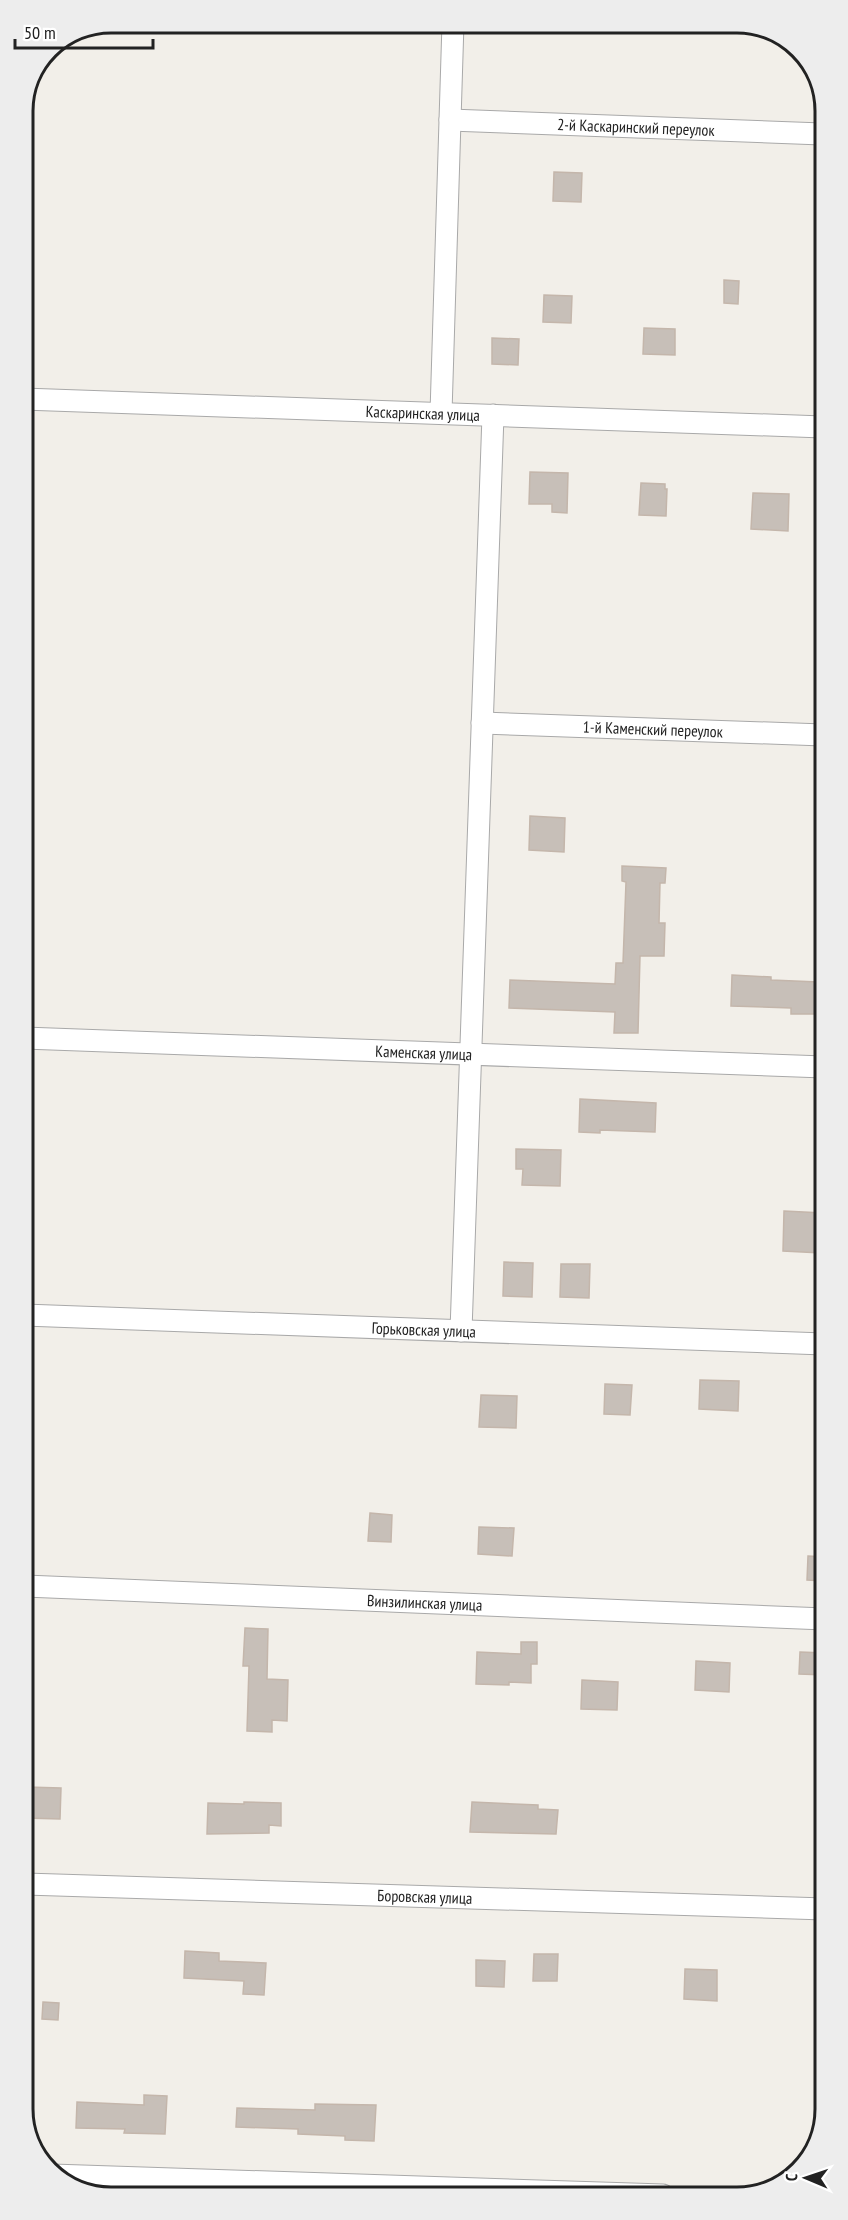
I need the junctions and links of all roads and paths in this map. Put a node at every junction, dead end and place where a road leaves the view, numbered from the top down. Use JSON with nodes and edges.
{"nodes":[{"id":1,"x":453,"y":33,"type":"edge"},
{"id":2,"x":450,"y":120,"type":"junction"},
{"id":3,"x":815,"y":134,"type":"edge"},
{"id":4,"x":33,"y":399,"type":"edge"},
{"id":5,"x":441,"y":413,"type":"junction"},
{"id":6,"x":493,"y":415,"type":"junction"},
{"id":7,"x":815,"y":427,"type":"edge"},
{"id":8,"x":482,"y":723,"type":"junction"},
{"id":9,"x":815,"y":735,"type":"edge"},
{"id":10,"x":33,"y":1038,"type":"edge"},
{"id":11,"x":471,"y":1054,"type":"junction"},
{"id":12,"x":815,"y":1067,"type":"edge"},
{"id":13,"x":33,"y":1315,"type":"edge"},
{"id":14,"x":461,"y":1331,"type":"junction"},
{"id":15,"x":815,"y":1344,"type":"edge"},
{"id":16,"x":33,"y":1586,"type":"edge"},
{"id":17,"x":815,"y":1619,"type":"edge"},
{"id":18,"x":33,"y":1884,"type":"edge"},
{"id":19,"x":815,"y":1909,"type":"edge"},
{"id":20,"x":70,"y":2176,"type":"edge"},
{"id":21,"x":419,"y":2187,"type":"edge"}],
"edges":[{"from":1,"to":2,"type":"street"},
{"from":2,"to":3,"type":"street","name":"2-й Каскаринский переулок"},
{"from":2,"to":5,"type":"street"},
{"from":4,"to":5,"type":"street","name":"Каскаринская улица"},
{"from":5,"to":6,"type":"street","name":"Каскаринская улица"},
{"from":6,"to":7,"type":"street","name":"Каскаринская улица"},
{"from":6,"to":8,"type":"street"},
{"from":8,"to":9,"type":"street","name":"1-й Каменский переулок"},
{"from":8,"to":11,"type":"street"},
{"from":10,"to":11,"type":"street","name":"Каменская улица"},
{"from":11,"to":12,"type":"street","name":"Каменская улица"},
{"from":11,"to":14,"type":"street"},
{"from":13,"to":14,"type":"street","name":"Горьковская улица"},
{"from":14,"to":15,"type":"street","name":"Горьковская улица"},
{"from":16,"to":17,"type":"street","name":"Винзилинская улица"},
{"from":18,"to":19,"type":"street","name":"Боровская улица"},
{"from":20,"to":21,"type":"street"}]}
